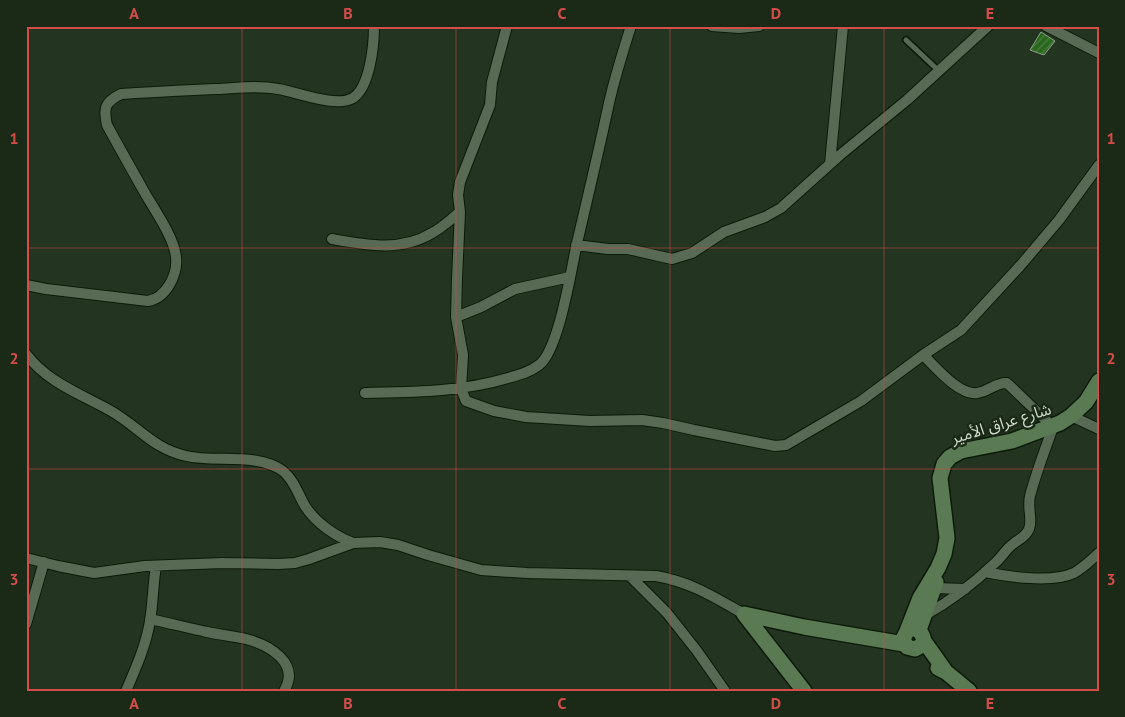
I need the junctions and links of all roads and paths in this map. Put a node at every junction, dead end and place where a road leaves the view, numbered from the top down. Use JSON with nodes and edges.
{"nodes":[{"id":1,"x":374,"y":26,"type":"edge"},
{"id":2,"x":507,"y":26,"type":"edge"},
{"id":3,"x":631,"y":26,"type":"edge"},
{"id":4,"x":712,"y":26,"type":"edge"},
{"id":5,"x":758,"y":26,"type":"edge"},
{"id":6,"x":844,"y":26,"type":"edge"},
{"id":7,"x":988,"y":26,"type":"edge"},
{"id":8,"x":1046,"y":26,"type":"edge"},
{"id":9,"x":906,"y":40,"type":"dead end"},
{"id":10,"x":1099,"y":53,"type":"edge"},
{"id":11,"x":940,"y":71,"type":"junction"},
{"id":12,"x":830,"y":164,"type":"junction"},
{"id":13,"x":1099,"y":165,"type":"edge"},
{"id":14,"x":460,"y":212,"type":"junction"},
{"id":15,"x":332,"y":239,"type":"dead end"},
{"id":16,"x":576,"y":245,"type":"junction"},
{"id":17,"x":570,"y":277,"type":"junction"},
{"id":18,"x":26,"y":285,"type":"edge"},
{"id":19,"x":456,"y":317,"type":"junction"},
{"id":20,"x":26,"y":354,"type":"edge"},
{"id":21,"x":923,"y":355,"type":"junction"},
{"id":22,"x":1099,"y":381,"type":"edge"},
{"id":23,"x":461,"y":389,"type":"junction"},
{"id":24,"x":365,"y":392,"type":"dead end"},
{"id":25,"x":1071,"y":416,"type":"junction"},
{"id":26,"x":1053,"y":427,"type":"junction"},
{"id":27,"x":1099,"y":429,"type":"edge"},
{"id":28,"x":353,"y":543,"type":"junction"},
{"id":29,"x":1099,"y":553,"type":"edge"},
{"id":30,"x":26,"y":558,"type":"edge"},
{"id":31,"x":44,"y":562,"type":"junction"},
{"id":32,"x":156,"y":566,"type":"junction"},
{"id":33,"x":938,"y":568,"type":"junction"},
{"id":34,"x":985,"y":572,"type":"junction"},
{"id":35,"x":631,"y":577,"type":"junction"},
{"id":36,"x":935,"y":588,"type":"junction"},
{"id":37,"x":965,"y":589,"type":"junction"},
{"id":38,"x":744,"y":614,"type":"junction"},
{"id":39,"x":925,"y":615,"type":"junction"},
{"id":40,"x":150,"y":619,"type":"junction"},
{"id":41,"x":26,"y":624,"type":"edge"},
{"id":42,"x":913,"y":639,"type":"junction"},
{"id":43,"x":126,"y":691,"type":"edge"},
{"id":44,"x":284,"y":691,"type":"edge"},
{"id":45,"x":724,"y":691,"type":"edge"},
{"id":46,"x":804,"y":691,"type":"edge"},
{"id":47,"x":969,"y":691,"type":"edge"}],
"edges":[{"from":1,"to":18,"type":"street"},
{"from":2,"to":14,"type":"street"},
{"from":3,"to":16,"type":"street"},
{"from":4,"to":5,"type":"street"},
{"from":6,"to":12,"type":"street"},
{"from":7,"to":11,"type":"street"},
{"from":8,"to":10,"type":"street"},
{"from":9,"to":11,"type":"lane"},
{"from":11,"to":12,"type":"street"},
{"from":12,"to":16,"type":"street"},
{"from":13,"to":21,"type":"street"},
{"from":14,"to":15,"type":"street"},
{"from":14,"to":19,"type":"street"},
{"from":16,"to":17,"type":"street"},
{"from":17,"to":19,"type":"street"},
{"from":17,"to":23,"type":"street"},
{"from":19,"to":23,"type":"street"},
{"from":20,"to":28,"type":"street"},
{"from":21,"to":23,"type":"street"},
{"from":21,"to":26,"type":"street"},
{"from":22,"to":25,"type":"main road","name":"شارع عراق الأمير"},
{"from":23,"to":24,"type":"street"},
{"from":25,"to":26,"type":"main road","name":"شارع عراق الأمير"},
{"from":25,"to":27,"type":"street"},
{"from":26,"to":33,"type":"main road","name":"شارع عراق الأمير"},
{"from":26,"to":34,"type":"street"},
{"from":28,"to":32,"type":"street"},
{"from":28,"to":35,"type":"street"},
{"from":29,"to":34,"type":"street"},
{"from":30,"to":31,"type":"street"},
{"from":31,"to":32,"type":"street"},
{"from":31,"to":41,"type":"street"},
{"from":32,"to":40,"type":"street"},
{"from":33,"to":36,"type":"main road","name":"شارع عراق الأمير"},
{"from":33,"to":42,"type":"main road","name":"شارع عراق الأمير"},
{"from":34,"to":37,"type":"street"},
{"from":35,"to":38,"type":"street"},
{"from":35,"to":45,"type":"street"},
{"from":36,"to":37,"type":"street"},
{"from":36,"to":39,"type":"main road","name":"شارع عراق الأمير"},
{"from":37,"to":39,"type":"street"},
{"from":38,"to":42,"type":"main road"},
{"from":38,"to":46,"type":"main road"},
{"from":39,"to":42,"type":"main road","name":"شارع عراق الأمير"},
{"from":40,"to":43,"type":"street"},
{"from":40,"to":44,"type":"street"},
{"from":42,"to":47,"type":"main road"}]}
